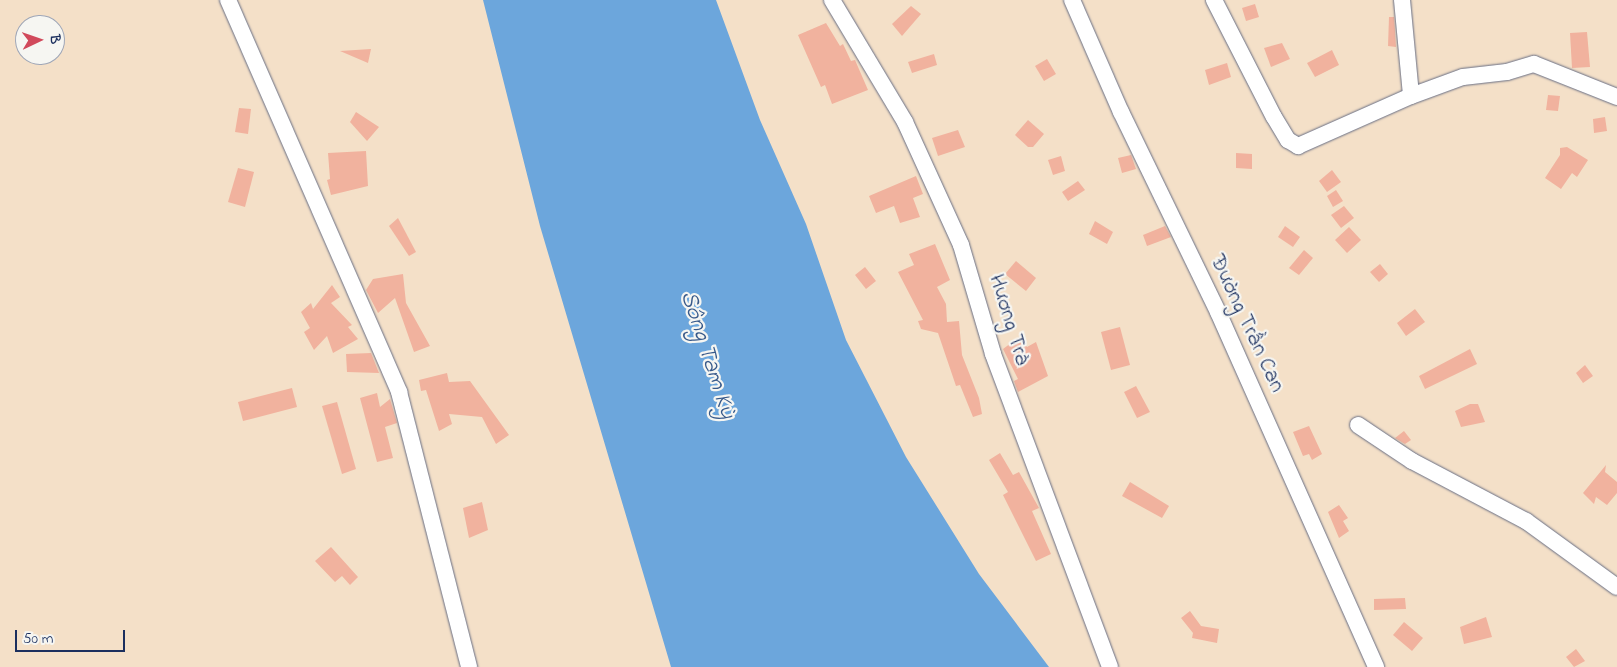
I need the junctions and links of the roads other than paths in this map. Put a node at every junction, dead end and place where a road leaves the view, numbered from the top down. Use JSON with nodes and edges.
{"nodes":[{"id":1,"x":228,"y":0,"type":"edge"},
{"id":2,"x":832,"y":0,"type":"edge"},
{"id":3,"x":1072,"y":0,"type":"edge"},
{"id":4,"x":1214,"y":0,"type":"edge"},
{"id":5,"x":1402,"y":0,"type":"edge"},
{"id":6,"x":1411,"y":96,"type":"junction"},
{"id":7,"x":1617,"y":97,"type":"edge"},
{"id":8,"x":1358,"y":425,"type":"dead end"},
{"id":9,"x":1617,"y":588,"type":"edge"},
{"id":10,"x":469,"y":667,"type":"edge"},
{"id":11,"x":1110,"y":667,"type":"edge"},
{"id":12,"x":1376,"y":667,"type":"edge"}],
"edges":[{"from":1,"to":10,"type":"street"},
{"from":2,"to":11,"type":"street","name":"Hương Trà"},
{"from":3,"to":12,"type":"street","name":"Đường Trần Can"},
{"from":4,"to":6,"type":"street"},
{"from":5,"to":6,"type":"street"},
{"from":6,"to":7,"type":"street"},
{"from":8,"to":9,"type":"street"}]}
